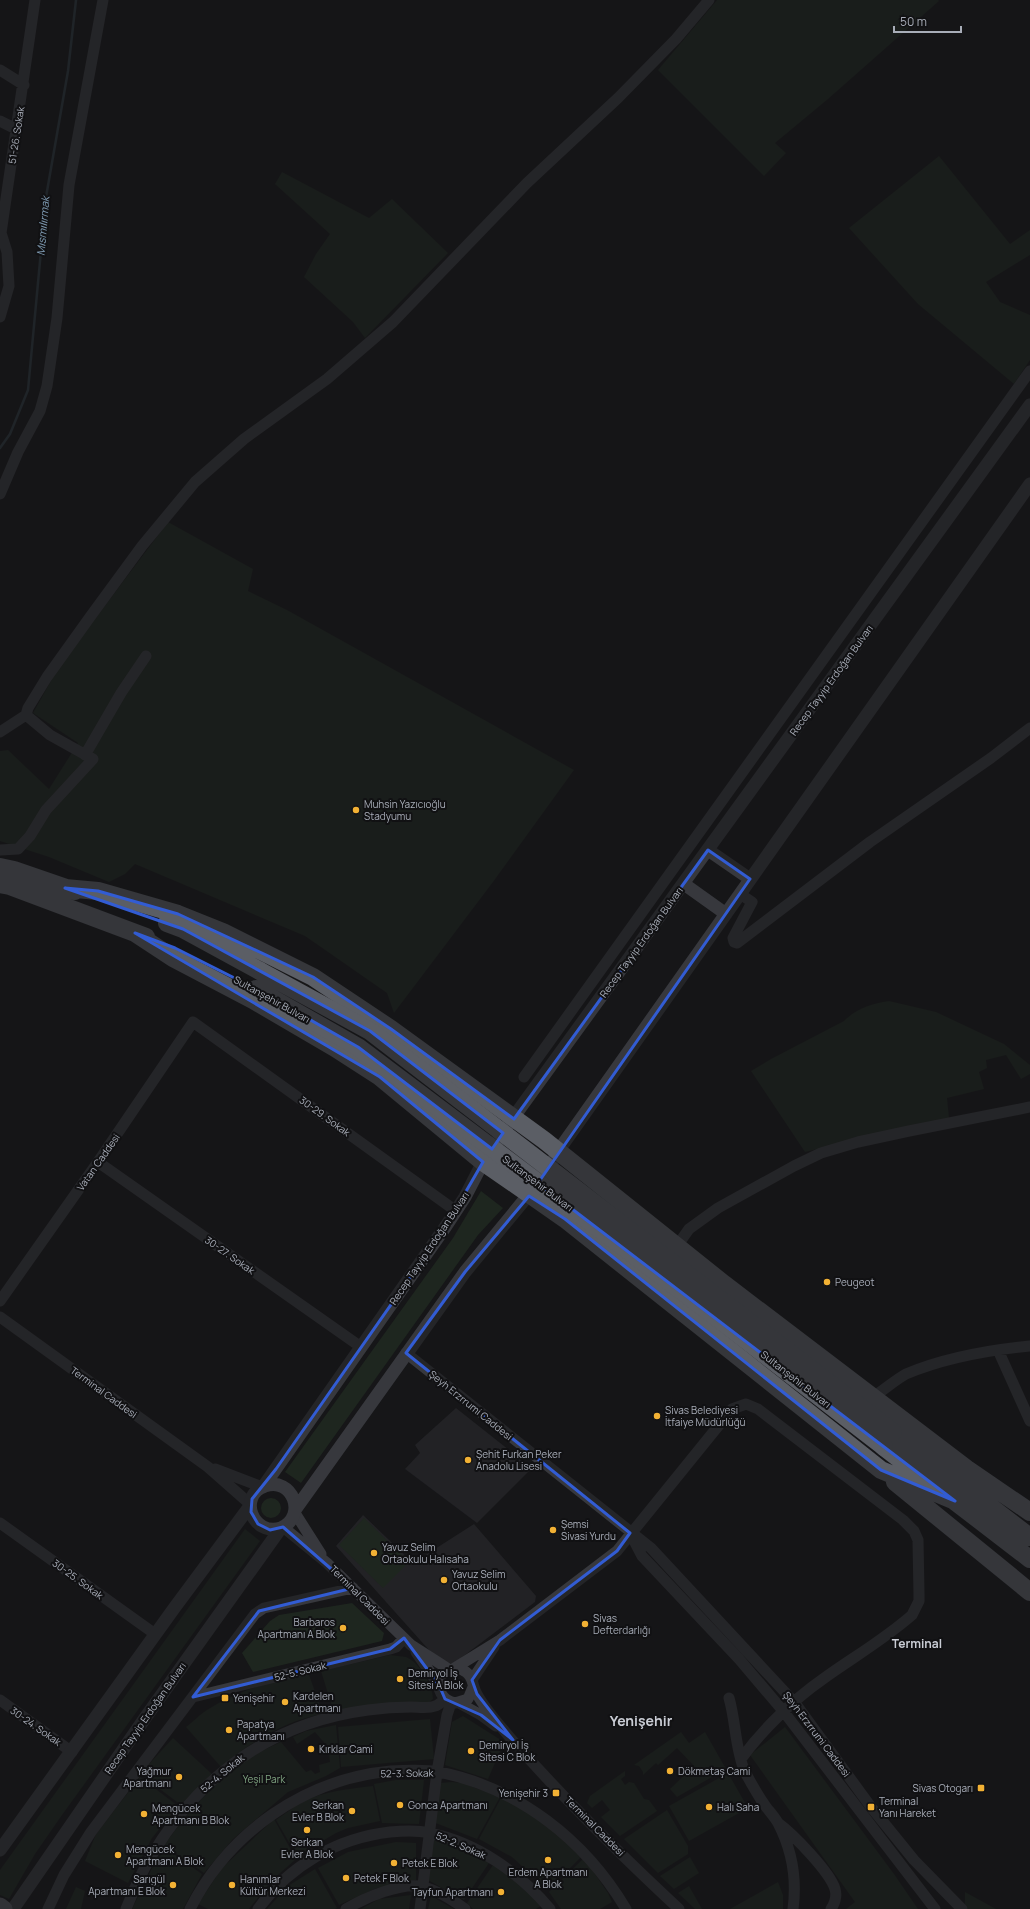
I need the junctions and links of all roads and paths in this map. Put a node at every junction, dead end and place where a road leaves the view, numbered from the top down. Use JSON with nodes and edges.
{"nodes":[{"id":1,"x":35,"y":0,"type":"edge"},
{"id":2,"x":103,"y":0,"type":"edge"},
{"id":3,"x":709,"y":0,"type":"edge"},
{"id":4,"x":0,"y":70,"type":"edge"},
{"id":5,"x":24,"y":85,"type":"junction"},
{"id":6,"x":0,"y":121,"type":"edge"},
{"id":7,"x":16,"y":128,"type":"junction"},
{"id":8,"x":4,"y":178,"type":"edge"},
{"id":9,"x":2,"y":211,"type":"edge"},
{"id":10,"x":0,"y":317,"type":"edge"},
{"id":11,"x":1030,"y":371,"type":"edge"},
{"id":12,"x":1030,"y":405,"type":"edge"},
{"id":13,"x":1030,"y":484,"type":"edge"},
{"id":14,"x":0,"y":494,"type":"edge"},
{"id":15,"x":146,"y":656,"type":"dead end"},
{"id":16,"x":26,"y":715,"type":"junction"},
{"id":17,"x":1030,"y":728,"type":"edge"},
{"id":18,"x":0,"y":732,"type":"edge"},
{"id":19,"x":85,"y":755,"type":"junction"},
{"id":20,"x":0,"y":850,"type":"edge"},
{"id":21,"x":708,"y":850,"type":"junction"},
{"id":22,"x":684,"y":854,"type":"junction"},
{"id":23,"x":697,"y":865,"type":"junction"},
{"id":24,"x":0,"y":867,"type":"edge"},
{"id":25,"x":750,"y":879,"type":"junction"},
{"id":26,"x":0,"y":884,"type":"edge"},
{"id":27,"x":684,"y":884,"type":"junction"},
{"id":28,"x":65,"y":888,"type":"junction"},
{"id":29,"x":740,"y":894,"type":"junction"},
{"id":30,"x":726,"y":914,"type":"junction"},
{"id":31,"x":135,"y":933,"type":"junction"},
{"id":32,"x":193,"y":1022,"type":"joint"},
{"id":33,"x":524,"y":1076,"type":"dead end"},
{"id":34,"x":1030,"y":1107,"type":"edge"},
{"id":35,"x":513,"y":1118,"type":"junction"},
{"id":36,"x":558,"y":1152,"type":"junction"},
{"id":37,"x":98,"y":1162,"type":"junction"},
{"id":38,"x":483,"y":1162,"type":"junction"},
{"id":39,"x":529,"y":1196,"type":"junction"},
{"id":40,"x":456,"y":1211,"type":"junction"},
{"id":41,"x":677,"y":1246,"type":"junction"},
{"id":42,"x":0,"y":1301,"type":"edge"},
{"id":43,"x":0,"y":1317,"type":"edge"},
{"id":44,"x":1030,"y":1346,"type":"edge"},
{"id":45,"x":361,"y":1347,"type":"junction"},
{"id":46,"x":998,"y":1350,"type":"junction"},
{"id":47,"x":406,"y":1353,"type":"junction"},
{"id":48,"x":873,"y":1397,"type":"junction"},
{"id":49,"x":1030,"y":1422,"type":"edge"},
{"id":50,"x":889,"y":1439,"type":"junction"},
{"id":51,"x":208,"y":1467,"type":"junction"},
{"id":52,"x":967,"y":1469,"type":"junction"},
{"id":53,"x":881,"y":1470,"type":"junction"},
{"id":54,"x":263,"y":1487,"type":"junction"},
{"id":55,"x":955,"y":1501,"type":"junction"},
{"id":56,"x":250,"y":1505,"type":"junction"},
{"id":57,"x":295,"y":1512,"type":"junction"},
{"id":58,"x":1030,"y":1512,"type":"edge"},
{"id":59,"x":0,"y":1523,"type":"edge"},
{"id":60,"x":1030,"y":1525,"type":"edge"},
{"id":61,"x":282,"y":1528,"type":"junction"},
{"id":62,"x":630,"y":1533,"type":"junction"},
{"id":63,"x":1030,"y":1537,"type":"edge"},
{"id":64,"x":1030,"y":1559,"type":"edge"},
{"id":65,"x":327,"y":1562,"type":"junction"},
{"id":66,"x":353,"y":1588,"type":"junction"},
{"id":67,"x":1030,"y":1592,"type":"edge"},
{"id":68,"x":155,"y":1634,"type":"junction"},
{"id":69,"x":500,"y":1640,"type":"junction"},
{"id":70,"x":407,"y":1641,"type":"junction"},
{"id":71,"x":451,"y":1669,"type":"junction"},
{"id":72,"x":473,"y":1683,"type":"junction"},
{"id":73,"x":439,"y":1685,"type":"junction"},
{"id":74,"x":193,"y":1697,"type":"junction"},
{"id":75,"x":730,"y":1698,"type":"dead end"},
{"id":76,"x":0,"y":1700,"type":"edge"},
{"id":77,"x":452,"y":1702,"type":"junction"},
{"id":78,"x":795,"y":1703,"type":"junction"},
{"id":79,"x":784,"y":1712,"type":"junction"},
{"id":80,"x":513,"y":1740,"type":"junction"},
{"id":81,"x":72,"y":1752,"type":"junction"},
{"id":82,"x":740,"y":1759,"type":"junction"},
{"id":83,"x":437,"y":1772,"type":"junction"},
{"id":84,"x":778,"y":1823,"type":"junction"},
{"id":85,"x":428,"y":1832,"type":"junction"},
{"id":86,"x":0,"y":1850,"type":"edge"},
{"id":87,"x":423,"y":1886,"type":"junction"},
{"id":88,"x":0,"y":1906,"type":"edge"},
{"id":89,"x":4,"y":1909,"type":"edge"},
{"id":90,"x":13,"y":1909,"type":"edge"},
{"id":91,"x":48,"y":1909,"type":"edge"},
{"id":92,"x":126,"y":1909,"type":"edge"},
{"id":93,"x":190,"y":1909,"type":"edge"},
{"id":94,"x":258,"y":1909,"type":"edge"},
{"id":95,"x":346,"y":1909,"type":"edge"},
{"id":96,"x":420,"y":1909,"type":"edge"},
{"id":97,"x":465,"y":1909,"type":"edge"},
{"id":98,"x":550,"y":1909,"type":"edge"},
{"id":99,"x":626,"y":1909,"type":"edge"},
{"id":100,"x":679,"y":1909,"type":"edge"},
{"id":101,"x":793,"y":1909,"type":"edge"},
{"id":102,"x":831,"y":1909,"type":"edge"},
{"id":103,"x":935,"y":1909,"type":"edge"},
{"id":104,"x":962,"y":1909,"type":"edge"}],
"edges":[{"from":1,"to":5,"type":"street","name":"51-26. Sokak"},
{"from":2,"to":14,"type":"street"},
{"from":3,"to":16,"type":"street"},
{"from":4,"to":5,"type":"street"},
{"from":5,"to":7,"type":"street","name":"51-26. Sokak"},
{"from":6,"to":7,"type":"street"},
{"from":7,"to":8,"type":"street","name":"51-26. Sokak"},
{"from":8,"to":9,"type":"street","name":"51-26. Sokak"},
{"from":9,"to":10,"type":"street","name":"51-26. Sokak"},
{"from":11,"to":22,"type":"street"},
{"from":12,"to":21,"type":"street","name":"Recep Tayyip Erdoğan Bulvarı"},
{"from":13,"to":25,"type":"street"},
{"from":15,"to":19,"type":"street"},
{"from":16,"to":18,"type":"street"},
{"from":16,"to":19,"type":"street"},
{"from":17,"to":29,"type":"street"},
{"from":19,"to":20,"type":"street"},
{"from":21,"to":23,"type":"street","name":"Recep Tayyip Erdoğan Bulvarı"},
{"from":21,"to":25,"type":"street"},
{"from":22,"to":23,"type":"street"},
{"from":22,"to":33,"type":"street"},
{"from":23,"to":27,"type":"street","name":"Recep Tayyip Erdoğan Bulvarı"},
{"from":24,"to":28,"type":"highway","name":"Sultanşehir Bulvarı"},
{"from":25,"to":29,"type":"street"},
{"from":26,"to":31,"type":"highway","name":"Sultanşehir Bulvarı"},
{"from":27,"to":30,"type":"street"},
{"from":27,"to":35,"type":"street","name":"Recep Tayyip Erdoğan Bulvarı"},
{"from":28,"to":35,"type":"highway"},
{"from":28,"to":50,"type":"highway","name":"Sultanşehir Bulvarı","bridge":true},
{"from":29,"to":30,"type":"street"},
{"from":30,"to":36,"type":"street"},
{"from":31,"to":38,"type":"highway"},
{"from":31,"to":50,"type":"highway","name":"Sultanşehir Bulvarı","bridge":true},
{"from":32,"to":37,"type":"street","name":"Vatan Caddesi"},
{"from":32,"to":40,"type":"street","name":"30-29. Sokak"},
{"from":34,"to":41,"type":"street"},
{"from":35,"to":36,"type":"highway"},
{"from":35,"to":38,"type":"street","name":"Recep Tayyip Erdoğan Bulvarı"},
{"from":36,"to":39,"type":"street"},
{"from":36,"to":41,"type":"highway"},
{"from":37,"to":42,"type":"street","name":"Vatan Caddesi"},
{"from":37,"to":45,"type":"street","name":"30-27. Sokak"},
{"from":38,"to":39,"type":"highway"},
{"from":38,"to":40,"type":"street","name":"Recep Tayyip Erdoğan Bulvarı"},
{"from":39,"to":47,"type":"street"},
{"from":39,"to":53,"type":"highway"},
{"from":40,"to":45,"type":"street","name":"Recep Tayyip Erdoğan Bulvarı"},
{"from":41,"to":48,"type":"highway"},
{"from":43,"to":51,"type":"street","name":"Terminal Caddesi"},
{"from":44,"to":46,"type":"street"},
{"from":45,"to":54,"type":"street","name":"Recep Tayyip Erdoğan Bulvarı"},
{"from":46,"to":48,"type":"street"},
{"from":46,"to":49,"type":"street"},
{"from":47,"to":57,"type":"street"},
{"from":47,"to":62,"type":"street","name":"Şeyh Erzrrumi Caddesi"},
{"from":48,"to":52,"type":"highway"},
{"from":50,"to":55,"type":"highway","name":"Sultanşehir Bulvarı"},
{"from":50,"to":63,"type":"highway","name":"Sultanşehir Bulvarı"},
{"from":51,"to":54,"type":"street","name":"Terminal Caddesi"},
{"from":51,"to":56,"type":"street","name":"Terminal Caddesi"},
{"from":52,"to":58,"type":"highway"},
{"from":52,"to":60,"type":"highway"},
{"from":53,"to":55,"type":"highway"},
{"from":53,"to":67,"type":"highway"},
{"from":54,"to":56,"type":"street"},
{"from":54,"to":57,"type":"street"},
{"from":55,"to":64,"type":"highway","name":"Sultanşehir Bulvarı"},
{"from":56,"to":61,"type":"street"},
{"from":56,"to":68,"type":"street"},
{"from":57,"to":61,"type":"street"},
{"from":57,"to":65,"type":"street","name":"Terminal Caddesi"},
{"from":59,"to":68,"type":"street","name":"30-25. Sokak"},
{"from":61,"to":65,"type":"street","name":"Terminal Caddesi"},
{"from":61,"to":90,"type":"street","name":"Recep Tayyip Erdoğan Bulvarı"},
{"from":62,"to":69,"type":"street"},
{"from":62,"to":78,"type":"street","name":"Şeyh Erzrrumi Caddesi"},
{"from":62,"to":78,"type":"street"},
{"from":62,"to":79,"type":"street","name":"Şeyh Erzrrumi Caddesi"},
{"from":65,"to":66,"type":"street","name":"Terminal Caddesi"},
{"from":66,"to":70,"type":"street","name":"Terminal Caddesi"},
{"from":66,"to":74,"type":"street"},
{"from":68,"to":81,"type":"street"},
{"from":69,"to":71,"type":"street"},
{"from":69,"to":72,"type":"street"},
{"from":70,"to":71,"type":"street","name":"Terminal Caddesi"},
{"from":70,"to":73,"type":"street","name":"Terminal Caddesi"},
{"from":70,"to":74,"type":"street","name":"52-5. Sokak"},
{"from":71,"to":72,"type":"street","name":"Terminal Caddesi"},
{"from":71,"to":73,"type":"street"},
{"from":72,"to":77,"type":"street"},
{"from":72,"to":80,"type":"street","name":"Terminal Caddesi"},
{"from":73,"to":77,"type":"street","name":"Terminal Caddesi"},
{"from":74,"to":91,"type":"street"},
{"from":75,"to":82,"type":"street"},
{"from":76,"to":81,"type":"street","name":"30-24. Sokak"},
{"from":77,"to":80,"type":"street","name":"Terminal Caddesi"},
{"from":77,"to":83,"type":"street"},
{"from":77,"to":92,"type":"street","name":"52-4. Sokak"},
{"from":78,"to":79,"type":"street"},
{"from":78,"to":104,"type":"street","name":"Şeyh Erzrrumi Caddesi"},
{"from":79,"to":82,"type":"street"},
{"from":79,"to":103,"type":"street","name":"Şeyh Erzrrumi Caddesi"},
{"from":80,"to":100,"type":"street","name":"Terminal Caddesi"},
{"from":81,"to":86,"type":"street"},
{"from":82,"to":84,"type":"street"},
{"from":83,"to":85,"type":"street"},
{"from":83,"to":93,"type":"street","name":"52-3. Sokak"},
{"from":83,"to":99,"type":"street","name":"52-3. Sokak"},
{"from":84,"to":101,"type":"street"},
{"from":84,"to":102,"type":"street"},
{"from":85,"to":87,"type":"street"},
{"from":85,"to":94,"type":"street","name":"52-2. Sokak"},
{"from":85,"to":98,"type":"street","name":"52-2. Sokak"},
{"from":87,"to":95,"type":"street"},
{"from":87,"to":96,"type":"street"},
{"from":87,"to":97,"type":"street"},
{"from":88,"to":89,"type":"main road"}]}
